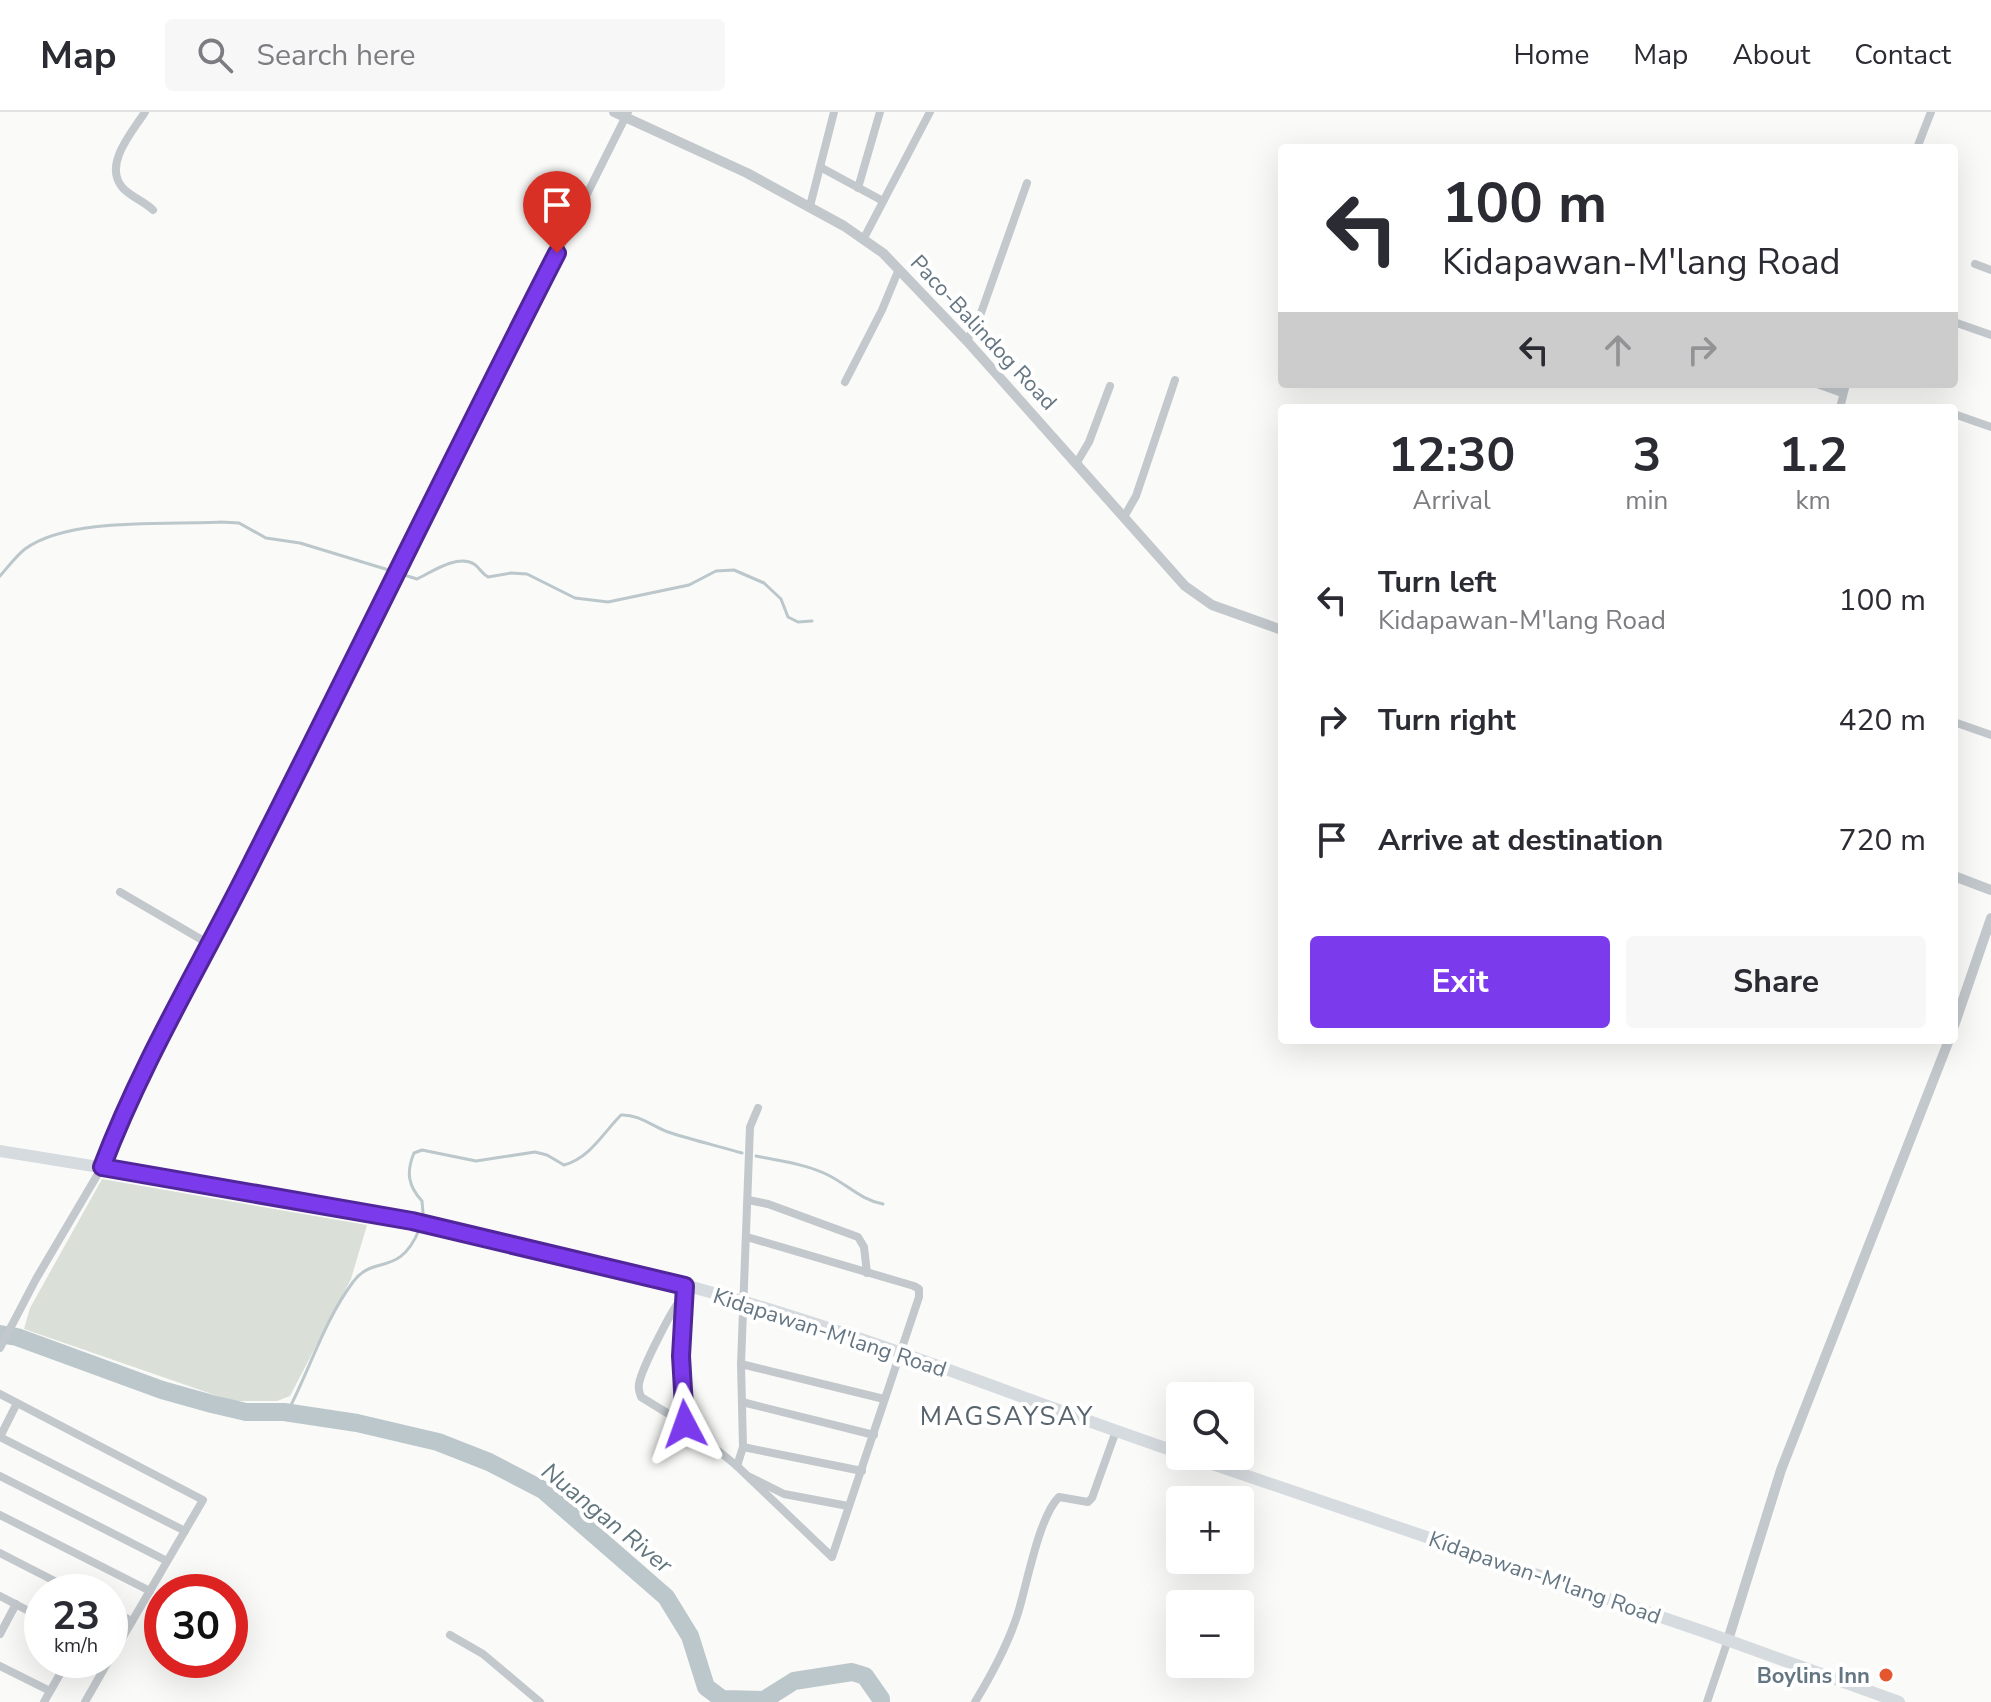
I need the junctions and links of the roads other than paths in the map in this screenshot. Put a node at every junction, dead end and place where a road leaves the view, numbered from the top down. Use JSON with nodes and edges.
{"nodes":[{"id":1,"x":145,"y":112,"type":"edge"},
{"id":2,"x":614,"y":112,"type":"edge"},
{"id":3,"x":834,"y":112,"type":"edge"},
{"id":4,"x":880,"y":112,"type":"edge"},
{"id":5,"x":930,"y":112,"type":"edge"},
{"id":6,"x":1931,"y":112,"type":"edge"},
{"id":7,"x":627,"y":115,"type":"edge"},
{"id":8,"x":1919,"y":144,"type":"edge"},
{"id":9,"x":820,"y":167,"type":"junction"},
{"id":10,"x":1027,"y":183,"type":"dead end"},
{"id":11,"x":858,"y":188,"type":"junction"},
{"id":12,"x":883,"y":201,"type":"junction"},
{"id":13,"x":810,"y":206,"type":"junction"},
{"id":14,"x":153,"y":210,"type":"dead end"},
{"id":15,"x":864,"y":238,"type":"junction"},
{"id":16,"x":1975,"y":264,"type":"dead end"},
{"id":17,"x":899,"y":269,"type":"junction"},
{"id":18,"x":1991,"y":270,"type":"edge"},
{"id":19,"x":1958,"y":323,"type":"edge"},
{"id":20,"x":1991,"y":335,"type":"edge"},
{"id":21,"x":967,"y":341,"type":"junction"},
{"id":22,"x":1175,"y":380,"type":"dead end"},
{"id":23,"x":845,"y":382,"type":"dead end"},
{"id":24,"x":1110,"y":386,"type":"dead end"},
{"id":25,"x":1958,"y":415,"type":"edge"},
{"id":26,"x":1991,"y":427,"type":"edge"},
{"id":27,"x":1076,"y":464,"type":"junction"},
{"id":28,"x":1124,"y":517,"type":"junction"},
{"id":29,"x":1278,"y":629,"type":"edge"},
{"id":30,"x":1958,"y":723,"type":"edge"},
{"id":31,"x":1991,"y":735,"type":"edge"},
{"id":32,"x":1958,"y":878,"type":"edge"},
{"id":33,"x":1991,"y":890,"type":"edge"},
{"id":34,"x":120,"y":892,"type":"dead end"},
{"id":35,"x":1991,"y":918,"type":"edge"},
{"id":36,"x":209,"y":944,"type":"junction"},
{"id":37,"x":1958,"y":1014,"type":"edge"},
{"id":38,"x":1947,"y":1044,"type":"edge"},
{"id":39,"x":758,"y":1108,"type":"dead end"},
{"id":40,"x":0,"y":1151,"type":"edge"},
{"id":41,"x":102,"y":1167,"type":"junction"},
{"id":42,"x":748,"y":1200,"type":"junction"},
{"id":43,"x":747,"y":1237,"type":"junction"},
{"id":44,"x":867,"y":1273,"type":"junction"},
{"id":45,"x":684,"y":1291,"type":"junction"},
{"id":46,"x":744,"y":1302,"type":"junction"},
{"id":47,"x":0,"y":1348,"type":"edge"},
{"id":48,"x":899,"y":1353,"type":"junction"},
{"id":49,"x":741,"y":1364,"type":"junction"},
{"id":50,"x":0,"y":1394,"type":"edge"},
{"id":51,"x":884,"y":1399,"type":"junction"},
{"id":52,"x":742,"y":1402,"type":"junction"},
{"id":53,"x":17,"y":1403,"type":"junction"},
{"id":54,"x":685,"y":1424,"type":"junction"},
{"id":55,"x":1116,"y":1431,"type":"junction"},
{"id":56,"x":874,"y":1435,"type":"junction"},
{"id":57,"x":0,"y":1437,"type":"edge"},
{"id":58,"x":743,"y":1447,"type":"junction"},
{"id":59,"x":1166,"y":1448,"type":"edge"},
{"id":60,"x":739,"y":1469,"type":"junction"},
{"id":61,"x":1230,"y":1470,"type":"edge"},
{"id":62,"x":862,"y":1471,"type":"junction"},
{"id":63,"x":0,"y":1476,"type":"edge"},
{"id":64,"x":848,"y":1506,"type":"junction"},
{"id":65,"x":0,"y":1515,"type":"edge"},
{"id":66,"x":185,"y":1531,"type":"junction"},
{"id":67,"x":0,"y":1553,"type":"edge"},
{"id":68,"x":167,"y":1561,"type":"junction"},
{"id":69,"x":41,"y":1574,"type":"edge"},
{"id":70,"x":160,"y":1574,"type":"edge"},
{"id":71,"x":144,"y":1588,"type":"edge"},
{"id":72,"x":0,"y":1596,"type":"edge"},
{"id":73,"x":144,"y":1601,"type":"edge"},
{"id":74,"x":16,"y":1604,"type":"junction"},
{"id":75,"x":24,"y":1608,"type":"edge"},
{"id":76,"x":128,"y":1619,"type":"edge"},
{"id":77,"x":132,"y":1621,"type":"junction"},
{"id":78,"x":128,"y":1628,"type":"edge"},
{"id":79,"x":0,"y":1634,"type":"edge"},
{"id":80,"x":450,"y":1635,"type":"dead end"},
{"id":81,"x":1728,"y":1640,"type":"junction"},
{"id":82,"x":0,"y":1666,"type":"edge"},
{"id":83,"x":58,"y":1678,"type":"edge"},
{"id":84,"x":99,"y":1678,"type":"edge"},
{"id":85,"x":50,"y":1691,"type":"junction"},
{"id":86,"x":1880,"y":1699,"type":"edge"},
{"id":87,"x":44,"y":1702,"type":"edge"},
{"id":88,"x":85,"y":1702,"type":"edge"},
{"id":89,"x":540,"y":1702,"type":"edge"},
{"id":90,"x":975,"y":1702,"type":"edge"},
{"id":91,"x":1707,"y":1702,"type":"edge"},
{"id":92,"x":1899,"y":1702,"type":"edge"}],
"edges":[{"from":1,"to":14,"type":"street"},
{"from":2,"to":7,"type":"street","name":"Paco-Balindog Road"},
{"from":3,"to":9,"type":"street"},
{"from":4,"to":11,"type":"street"},
{"from":5,"to":12,"type":"street"},
{"from":6,"to":8,"type":"street"},
{"from":7,"to":13,"type":"street","name":"Paco-Balindog Road"},
{"from":7,"to":36,"type":"street"},
{"from":9,"to":11,"type":"street"},
{"from":9,"to":13,"type":"street"},
{"from":10,"to":21,"type":"street"},
{"from":11,"to":12,"type":"street"},
{"from":12,"to":15,"type":"street"},
{"from":13,"to":15,"type":"street","name":"Paco-Balindog Road"},
{"from":15,"to":17,"type":"street","name":"Paco-Balindog Road"},
{"from":16,"to":18,"type":"street"},
{"from":17,"to":21,"type":"street","name":"Paco-Balindog Road"},
{"from":17,"to":23,"type":"street"},
{"from":19,"to":20,"type":"street"},
{"from":21,"to":27,"type":"street","name":"Paco-Balindog Road"},
{"from":22,"to":28,"type":"street"},
{"from":24,"to":27,"type":"street"},
{"from":25,"to":26,"type":"street"},
{"from":27,"to":28,"type":"street","name":"Paco-Balindog Road"},
{"from":28,"to":29,"type":"street","name":"Paco-Balindog Road"},
{"from":30,"to":31,"type":"street"},
{"from":32,"to":33,"type":"street"},
{"from":34,"to":36,"type":"street"},
{"from":35,"to":37,"type":"street"},
{"from":36,"to":41,"type":"street"},
{"from":38,"to":81,"type":"street"},
{"from":39,"to":42,"type":"street"},
{"from":40,"to":41,"type":"main road","name":"Kidapawan-M'lang Road"},
{"from":41,"to":45,"type":"main road","name":"Kidapawan-M'lang Road"},
{"from":41,"to":47,"type":"street"},
{"from":42,"to":43,"type":"street"},
{"from":42,"to":44,"type":"street"},
{"from":43,"to":44,"type":"street"},
{"from":43,"to":46,"type":"street"},
{"from":44,"to":48,"type":"street"},
{"from":45,"to":46,"type":"main road","name":"Kidapawan-M'lang Road"},
{"from":45,"to":54,"type":"street"},
{"from":45,"to":54,"type":"street"},
{"from":46,"to":48,"type":"main road","name":"Kidapawan-M'lang Road"},
{"from":46,"to":49,"type":"street"},
{"from":48,"to":51,"type":"street"},
{"from":48,"to":55,"type":"main road","name":"Kidapawan-M'lang Road"},
{"from":49,"to":51,"type":"street"},
{"from":49,"to":52,"type":"street"},
{"from":50,"to":53,"type":"street"},
{"from":51,"to":56,"type":"street"},
{"from":52,"to":56,"type":"street"},
{"from":52,"to":58,"type":"street"},
{"from":53,"to":57,"type":"street"},
{"from":53,"to":66,"type":"street"},
{"from":54,"to":60,"type":"street"},
{"from":55,"to":59,"type":"main road","name":"Kidapawan-M'lang Road"},
{"from":55,"to":90,"type":"street"},
{"from":56,"to":62,"type":"street"},
{"from":57,"to":66,"type":"street"},
{"from":58,"to":60,"type":"street"},
{"from":58,"to":62,"type":"street"},
{"from":60,"to":64,"type":"street"},
{"from":60,"to":64,"type":"street"},
{"from":61,"to":81,"type":"main road","name":"Kidapawan-M'lang Road"},
{"from":62,"to":64,"type":"street"},
{"from":63,"to":68,"type":"street"},
{"from":65,"to":71,"type":"street"},
{"from":66,"to":68,"type":"street"},
{"from":67,"to":69,"type":"street"},
{"from":68,"to":70,"type":"street"},
{"from":72,"to":74,"type":"street"},
{"from":73,"to":77,"type":"street"},
{"from":74,"to":75,"type":"street"},
{"from":74,"to":79,"type":"street"},
{"from":76,"to":77,"type":"street"},
{"from":77,"to":78,"type":"street"},
{"from":80,"to":89,"type":"street"},
{"from":81,"to":86,"type":"main road","name":"Kidapawan-M'lang Road"},
{"from":81,"to":91,"type":"street"},
{"from":82,"to":85,"type":"street"},
{"from":83,"to":85,"type":"street"},
{"from":84,"to":88,"type":"street"},
{"from":85,"to":87,"type":"street"},
{"from":86,"to":92,"type":"main road","name":"Kidapawan-M'lang Road"}]}
